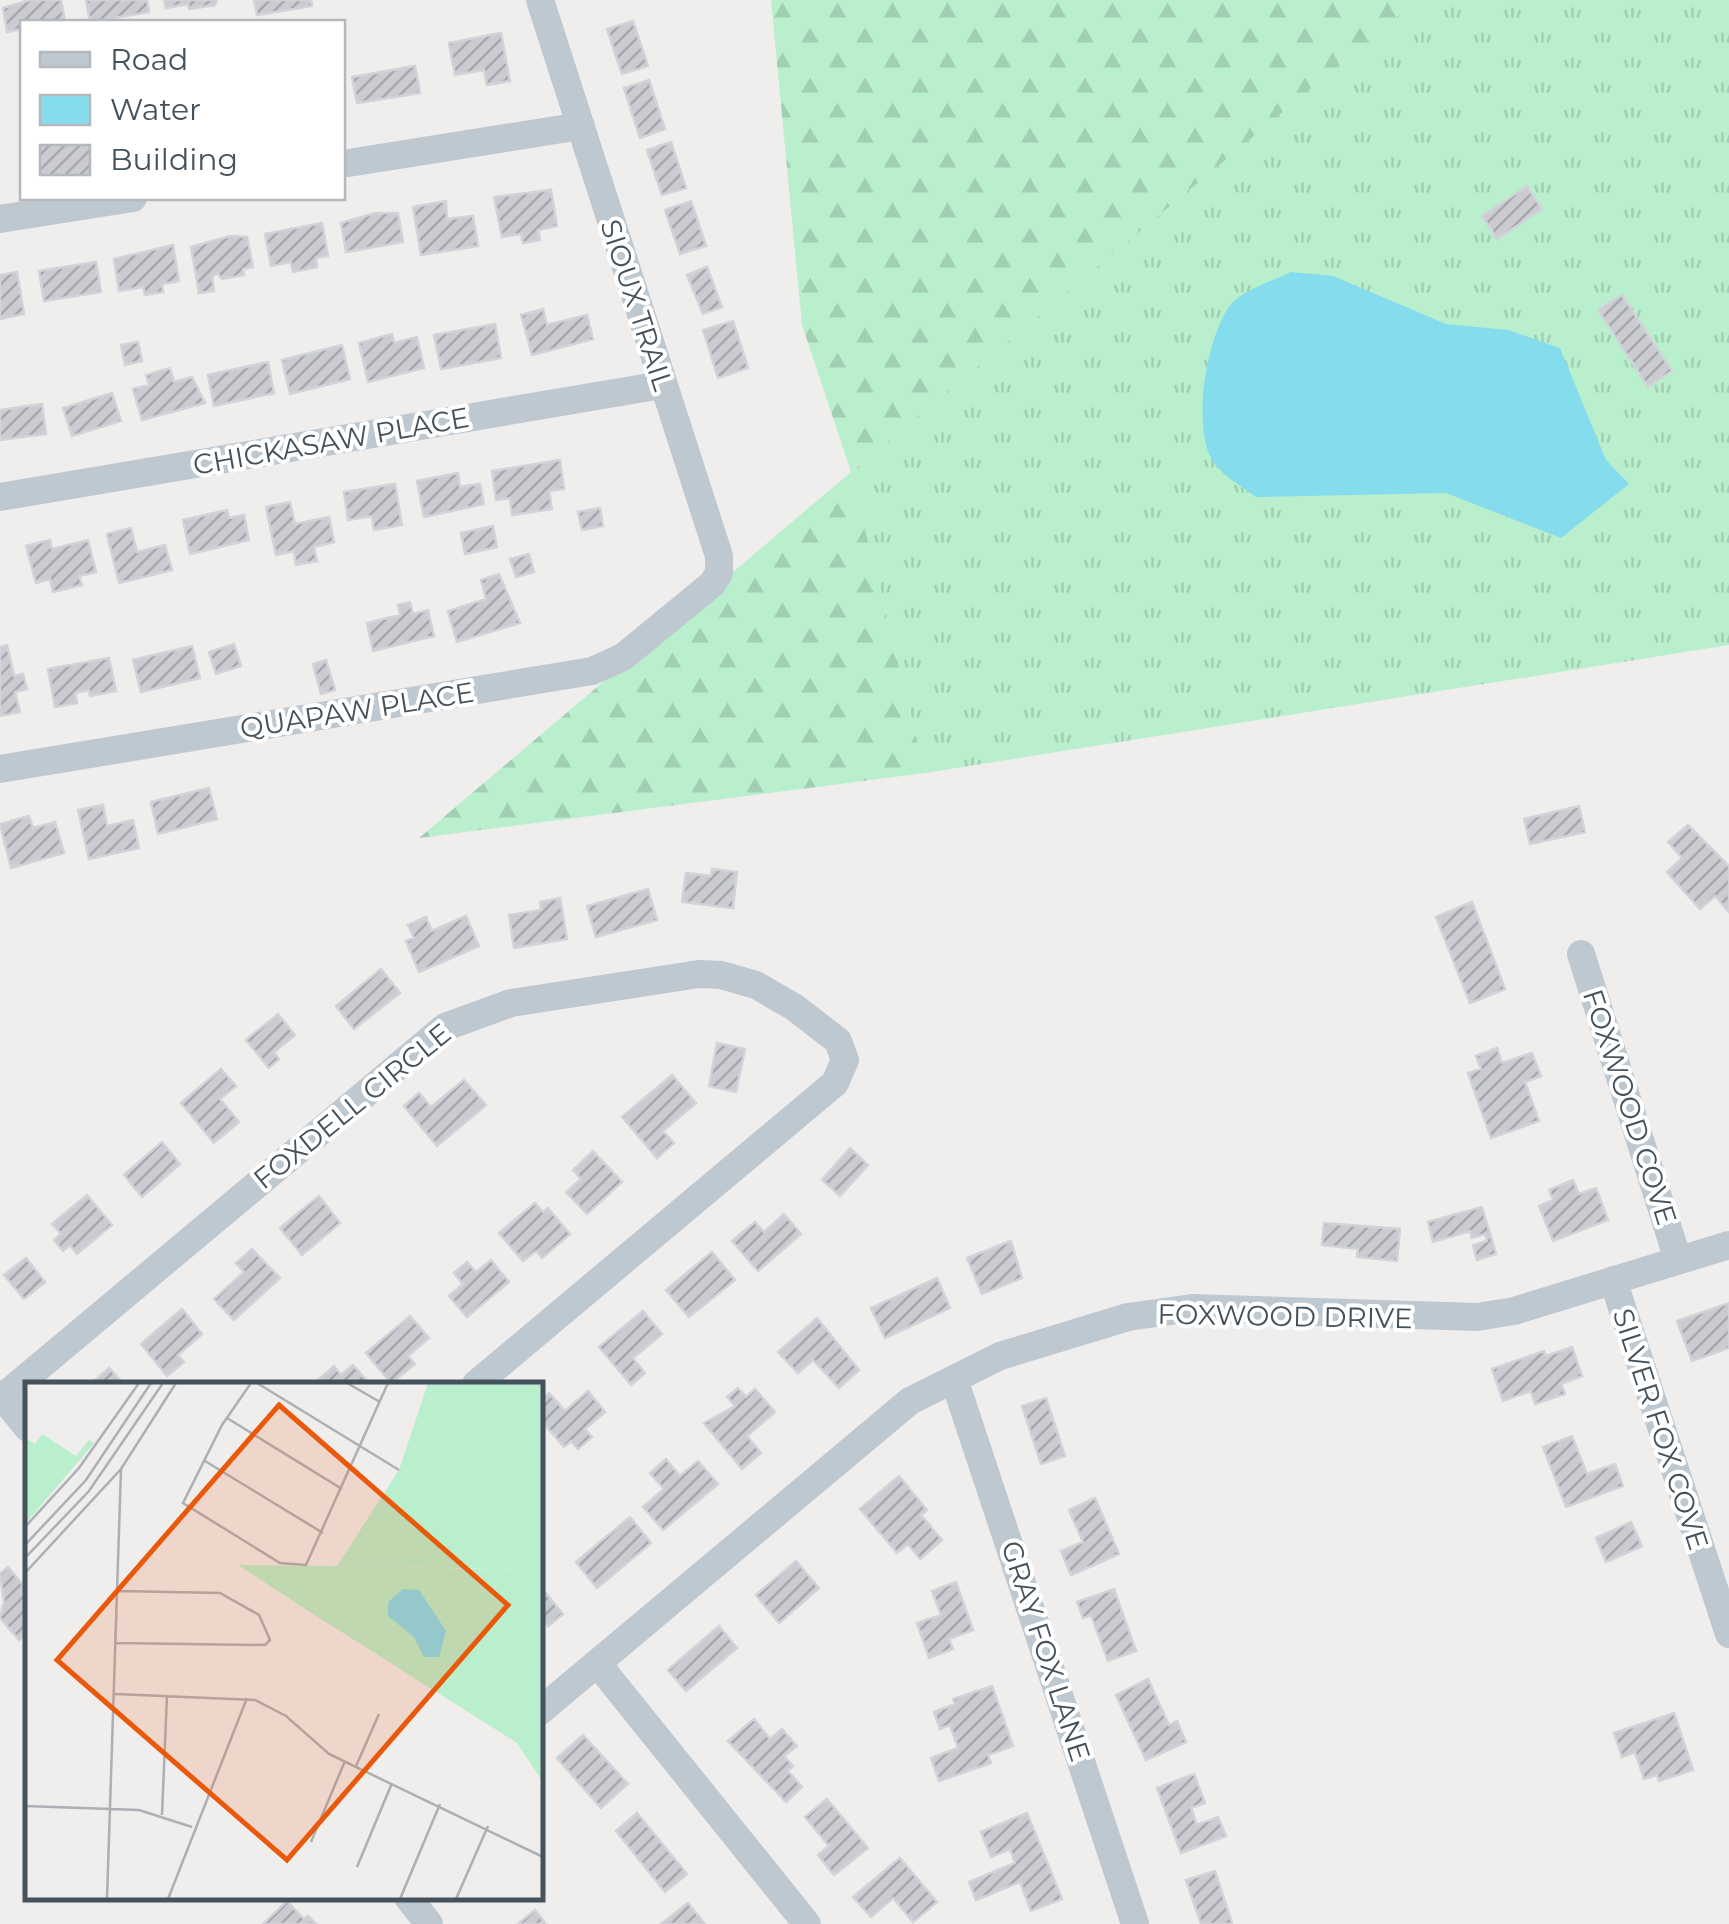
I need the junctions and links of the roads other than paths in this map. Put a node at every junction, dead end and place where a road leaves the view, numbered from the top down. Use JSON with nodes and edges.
{"nodes":[{"id":1,"x":540,"y":0,"type":"edge"},
{"id":2,"x":580,"y":126,"type":"junction"},
{"id":3,"x":345,"y":164,"type":"edge"},
{"id":4,"x":120,"y":200,"type":"edge"},
{"id":5,"x":0,"y":219,"type":"edge"},
{"id":6,"x":662,"y":385,"type":"junction"},
{"id":7,"x":0,"y":497,"type":"edge"},
{"id":8,"x":692,"y":600,"type":"joint"},
{"id":9,"x":0,"y":768,"type":"edge"},
{"id":10,"x":1581,"y":954,"type":"dead end"},
{"id":11,"x":1729,"y":1245,"type":"edge"},
{"id":12,"x":1678,"y":1260,"type":"junction"},
{"id":13,"x":1613,"y":1280,"type":"junction"},
{"id":14,"x":954,"y":1379,"type":"junction"},
{"id":15,"x":478,"y":1382,"type":"edge"},
{"id":16,"x":1,"y":1395,"type":"edge"},
{"id":17,"x":25,"y":1424,"type":"edge"},
{"id":18,"x":1729,"y":1634,"type":"edge"},
{"id":19,"x":597,"y":1664,"type":"junction"},
{"id":20,"x":542,"y":1709,"type":"edge"},
{"id":21,"x":409,"y":1899,"type":"edge"},
{"id":22,"x":430,"y":1924,"type":"edge"},
{"id":23,"x":808,"y":1924,"type":"edge"},
{"id":24,"x":1134,"y":1924,"type":"edge"}],
"edges":[{"from":1,"to":2,"type":"street","name":"SIOUX TRAIL"},
{"from":2,"to":3,"type":"street"},
{"from":2,"to":6,"type":"street","name":"SIOUX TRAIL"},
{"from":4,"to":5,"type":"street"},
{"from":6,"to":7,"type":"street","name":"CHICKASAW PLACE"},
{"from":6,"to":8,"type":"street","name":"SIOUX TRAIL"},
{"from":8,"to":9,"type":"street","name":"QUAPAW PLACE"},
{"from":10,"to":12,"type":"street","name":"FOXWOOD COVE"},
{"from":11,"to":12,"type":"street","name":"FOXWOOD DRIVE"},
{"from":12,"to":13,"type":"street","name":"FOXWOOD DRIVE"},
{"from":13,"to":14,"type":"street","name":"FOXWOOD DRIVE"},
{"from":13,"to":18,"type":"street","name":"SILVER FOX COVE"},
{"from":14,"to":19,"type":"street","name":"FOXWOOD DRIVE"},
{"from":14,"to":24,"type":"street","name":"GRAY FOX LANE"},
{"from":15,"to":16,"type":"street","name":"FOXDELL CIRCLE"},
{"from":16,"to":17,"type":"street"},
{"from":19,"to":20,"type":"street","name":"FOXWOOD DRIVE"},
{"from":19,"to":23,"type":"street"},
{"from":21,"to":22,"type":"street"}]}
